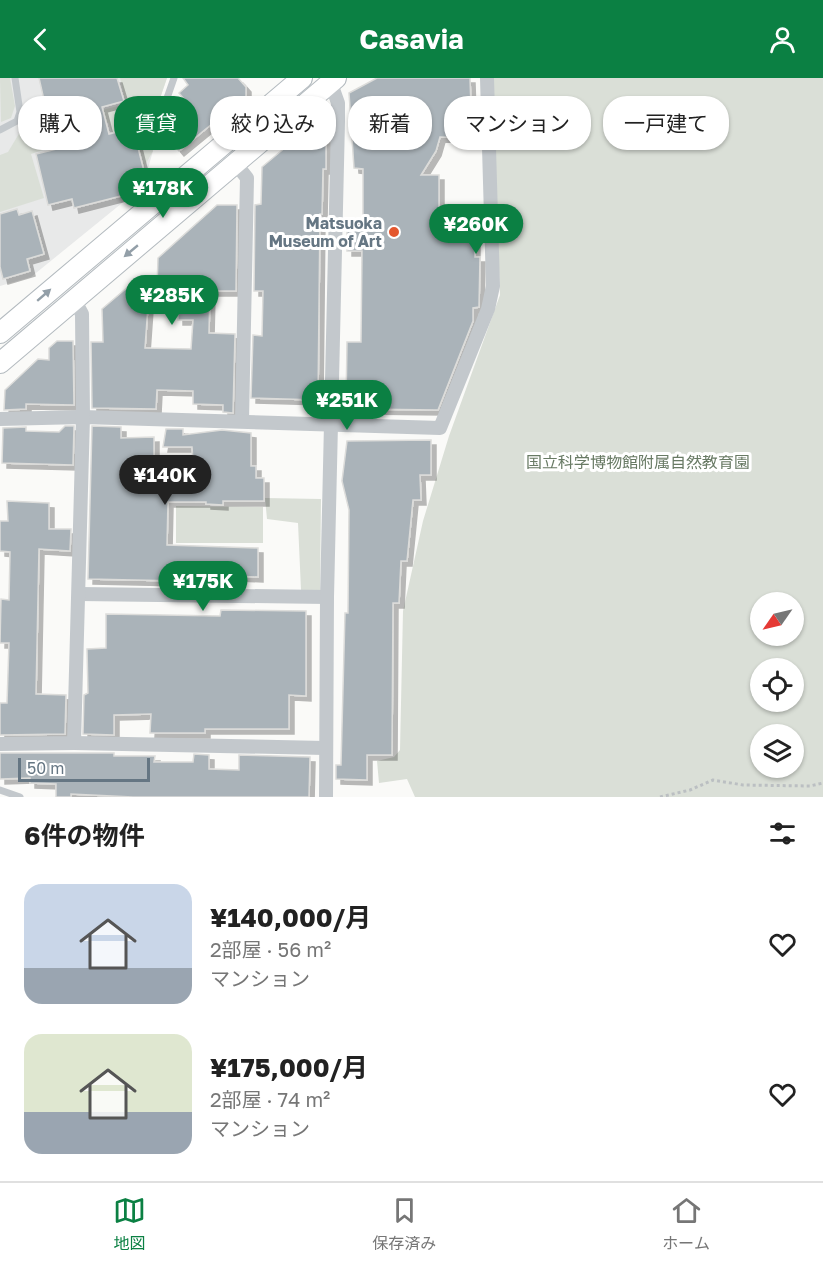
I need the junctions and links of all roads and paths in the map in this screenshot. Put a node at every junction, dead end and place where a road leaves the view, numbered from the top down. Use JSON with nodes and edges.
{"nodes":[{"id":1,"x":15,"y":78,"type":"edge"},
{"id":2,"x":174,"y":78,"type":"edge"},
{"id":3,"x":302,"y":78,"type":"edge"},
{"id":4,"x":487,"y":78,"type":"edge"},
{"id":5,"x":333,"y":79,"type":"edge"},
{"id":6,"x":168,"y":96,"type":"edge"},
{"id":7,"x":0,"y":130,"type":"edge"},
{"id":8,"x":236,"y":164,"type":"junction"},
{"id":9,"x":74,"y":299,"type":"junction"},
{"id":10,"x":0,"y":333,"type":"edge"},
{"id":11,"x":0,"y":363,"type":"edge"},
{"id":12,"x":83,"y":417,"type":"junction"},
{"id":13,"x":0,"y":419,"type":"edge"},
{"id":14,"x":242,"y":421,"type":"junction"},
{"id":15,"x":331,"y":424,"type":"junction"},
{"id":16,"x":80,"y":594,"type":"junction"},
{"id":17,"x":327,"y":597,"type":"junction"},
{"id":18,"x":75,"y":743,"type":"junction"},
{"id":19,"x":0,"y":744,"type":"edge"},
{"id":20,"x":325,"y":748,"type":"junction"},
{"id":21,"x":823,"y":783,"type":"edge"},
{"id":22,"x":0,"y":790,"type":"edge"},
{"id":23,"x":20,"y":797,"type":"edge"},
{"id":24,"x":326,"y":797,"type":"edge"},
{"id":25,"x":660,"y":797,"type":"edge"}],
"edges":[{"from":1,"to":7,"type":"lane"},
{"from":2,"to":6,"type":"lane"},
{"from":10,"to":3,"type":"main road","one_way":true},
{"from":4,"to":15,"type":"street"},
{"from":5,"to":8,"type":"main road"},
{"from":5,"to":15,"type":"street"},
{"from":8,"to":9,"type":"main road","one_way":true},
{"from":8,"to":14,"type":"street"},
{"from":9,"to":11,"type":"main road"},
{"from":9,"to":12,"type":"street"},
{"from":12,"to":13,"type":"street"},
{"from":12,"to":14,"type":"street"},
{"from":12,"to":16,"type":"street"},
{"from":14,"to":15,"type":"street"},
{"from":15,"to":17,"type":"street"},
{"from":16,"to":17,"type":"street"},
{"from":16,"to":18,"type":"street"},
{"from":17,"to":20,"type":"street"},
{"from":18,"to":19,"type":"street"},
{"from":18,"to":20,"type":"street"},
{"from":20,"to":24,"type":"street"},
{"from":21,"to":25,"type":"path"},
{"from":22,"to":23,"type":"lane"}]}
